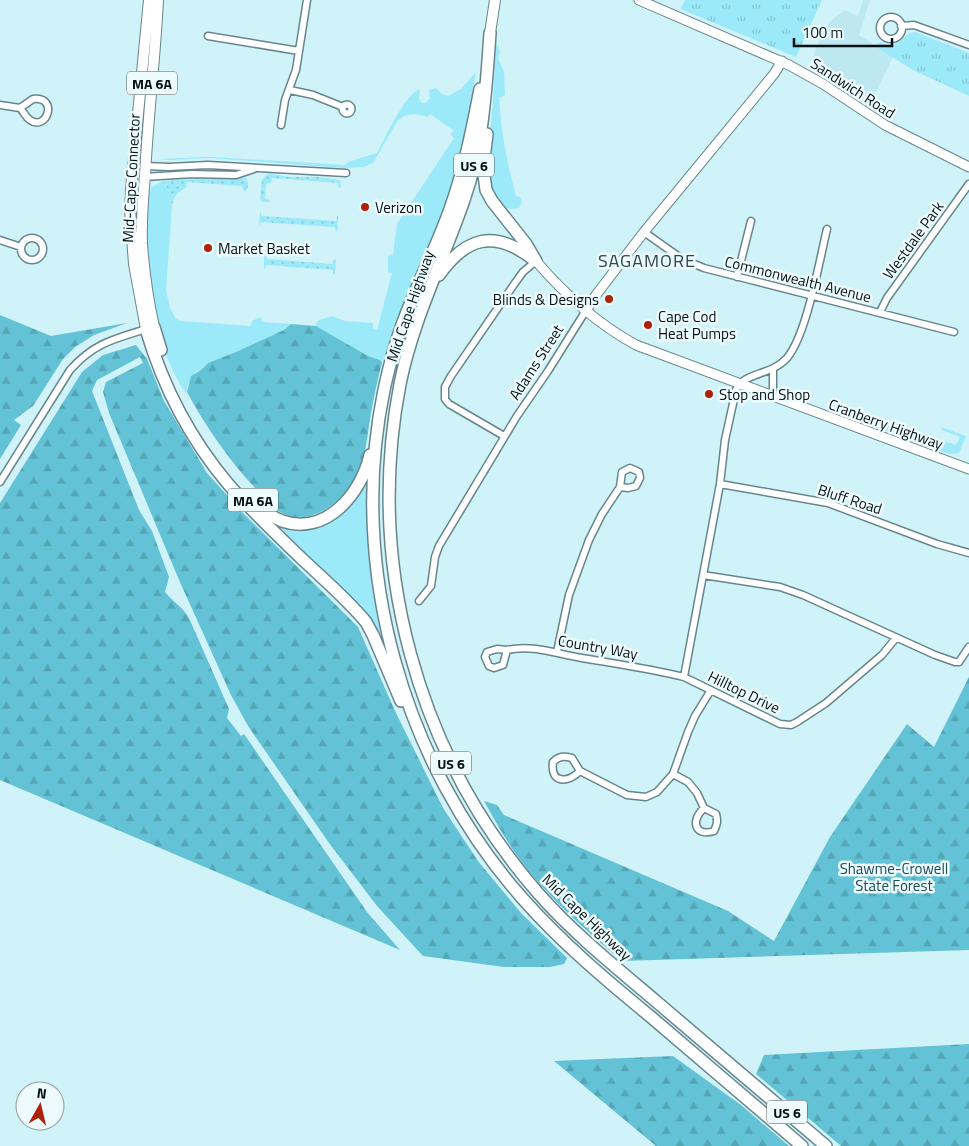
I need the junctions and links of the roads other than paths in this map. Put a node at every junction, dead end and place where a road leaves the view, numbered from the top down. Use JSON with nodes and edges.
{"nodes":[{"id":1,"x":149,"y":0,"type":"edge"},
{"id":2,"x":158,"y":0,"type":"edge"},
{"id":3,"x":307,"y":0,"type":"edge"},
{"id":4,"x":494,"y":0,"type":"edge"},
{"id":5,"x":639,"y":0,"type":"edge"},
{"id":6,"x":901,"y":26,"type":"dead end"},
{"id":7,"x":490,"y":33,"type":"junction"},
{"id":8,"x":208,"y":36,"type":"dead end"},
{"id":9,"x":969,"y":45,"type":"edge"},
{"id":10,"x":300,"y":51,"type":"junction"},
{"id":11,"x":782,"y":61,"type":"junction"},
{"id":12,"x":290,"y":90,"type":"junction"},
{"id":13,"x":0,"y":105,"type":"edge"},
{"id":14,"x":343,"y":107,"type":"dead end"},
{"id":15,"x":20,"y":108,"type":"junction"},
{"id":16,"x":281,"y":125,"type":"dead end"},
{"id":17,"x":133,"y":165,"type":"junction"},
{"id":18,"x":145,"y":166,"type":"junction"},
{"id":19,"x":969,"y":167,"type":"edge"},
{"id":20,"x":258,"y":168,"type":"junction"},
{"id":21,"x":346,"y":173,"type":"dead end"},
{"id":22,"x":132,"y":176,"type":"junction"},
{"id":23,"x":144,"y":177,"type":"junction"},
{"id":24,"x":969,"y":184,"type":"edge"},
{"id":25,"x":751,"y":221,"type":"dead end"},
{"id":26,"x":827,"y":229,"type":"dead end"},
{"id":27,"x":644,"y":232,"type":"junction"},
{"id":28,"x":0,"y":240,"type":"edge"},
{"id":29,"x":21,"y":247,"type":"dead end"},
{"id":30,"x":536,"y":261,"type":"junction"},
{"id":31,"x":738,"y":277,"type":"junction"},
{"id":32,"x":429,"y":290,"type":"junction"},
{"id":33,"x":811,"y":295,"type":"junction"},
{"id":34,"x":585,"y":312,"type":"junction"},
{"id":35,"x":880,"y":312,"type":"junction"},
{"id":36,"x":150,"y":328,"type":"junction"},
{"id":37,"x":954,"y":332,"type":"dead end"},
{"id":38,"x":773,"y":370,"type":"junction"},
{"id":39,"x":738,"y":384,"type":"junction"},
{"id":40,"x":773,"y":397,"type":"junction"},
{"id":41,"x":379,"y":414,"type":"junction"},
{"id":42,"x":504,"y":436,"type":"junction"},
{"id":43,"x":969,"y":469,"type":"edge"},
{"id":44,"x":0,"y":482,"type":"edge"},
{"id":45,"x":720,"y":484,"type":"junction"},
{"id":46,"x":620,"y":487,"type":"dead end"},
{"id":47,"x":969,"y":553,"type":"edge"},
{"id":48,"x":703,"y":575,"type":"junction"},
{"id":49,"x":418,"y":601,"type":"dead end"},
{"id":50,"x":896,"y":638,"type":"junction"},
{"id":51,"x":969,"y":647,"type":"edge"},
{"id":52,"x":507,"y":650,"type":"dead end"},
{"id":53,"x":557,"y":652,"type":"junction"},
{"id":54,"x":684,"y":677,"type":"junction"},
{"id":55,"x":711,"y":690,"type":"junction"},
{"id":56,"x":437,"y":770,"type":"junction"},
{"id":57,"x":580,"y":771,"type":"junction"},
{"id":58,"x":673,"y":774,"type":"junction"},
{"id":59,"x":704,"y":808,"type":"dead end"},
{"id":60,"x":802,"y":1146,"type":"edge"},
{"id":61,"x":826,"y":1146,"type":"edge"}],
"edges":[{"from":1,"to":17,"type":"highway","name":"Mid-Cape Connector"},
{"from":2,"to":18,"type":"highway","name":"Mid-Cape Connector","number":"MA 6A"},
{"from":3,"to":10,"type":"street"},
{"from":4,"to":7,"type":"highway","name":"Mid Cape Highway","number":"US 6"},
{"from":5,"to":11,"type":"main road","name":"Sandwich Road"},
{"from":6,"to":9,"type":"street"},
{"from":7,"to":30,"type":"highway"},
{"from":7,"to":32,"type":"highway","name":"Mid Cape Highway","number":"US 6"},
{"from":7,"to":41,"type":"highway","name":"Mid Cape Highway","number":"US 6"},
{"from":8,"to":10,"type":"street"},
{"from":10,"to":12,"type":"street"},
{"from":11,"to":19,"type":"main road","name":"Sandwich Road"},
{"from":11,"to":27,"type":"main road","name":"Adams Street"},
{"from":12,"to":14,"type":"street"},
{"from":12,"to":16,"type":"street"},
{"from":13,"to":15,"type":"street"},
{"from":15,"to":15,"type":"street"},
{"from":17,"to":18,"type":"highway"},
{"from":17,"to":22,"type":"highway","name":"Mid-Cape Connector"},
{"from":18,"to":20,"type":"street"},
{"from":18,"to":23,"type":"highway","name":"Mid-Cape Connector","number":"MA 6A"},
{"from":20,"to":21,"type":"street"},
{"from":20,"to":23,"type":"street"},
{"from":22,"to":23,"type":"highway"},
{"from":22,"to":36,"type":"highway","name":"Mid-Cape Connector"},
{"from":23,"to":36,"type":"highway","name":"Mid-Cape Connector","number":"MA 6A"},
{"from":24,"to":35,"type":"street","name":"Westdale Park"},
{"from":25,"to":31,"type":"street"},
{"from":26,"to":33,"type":"street"},
{"from":27,"to":31,"type":"street","name":"Commonwealth Avenue"},
{"from":27,"to":34,"type":"main road","name":"Adams Street"},
{"from":28,"to":29,"type":"street"},
{"from":30,"to":32,"type":"highway"},
{"from":30,"to":34,"type":"main road","name":"Cranberry Highway"},
{"from":30,"to":42,"type":"street"},
{"from":31,"to":33,"type":"street","name":"Commonwealth Avenue"},
{"from":32,"to":61,"type":"highway","name":"Mid Cape Highway","number":"US 6"},
{"from":33,"to":35,"type":"street","name":"Commonwealth Avenue"},
{"from":33,"to":38,"type":"street"},
{"from":34,"to":39,"type":"main road","name":"Cranberry Highway"},
{"from":34,"to":42,"type":"street","name":"Adams Street"},
{"from":35,"to":37,"type":"street","name":"Commonwealth Avenue"},
{"from":36,"to":41,"type":"highway","number":"MA 6A"},
{"from":36,"to":44,"type":"street"},
{"from":36,"to":56,"type":"highway"},
{"from":38,"to":39,"type":"street"},
{"from":38,"to":40,"type":"street"},
{"from":39,"to":40,"type":"main road","name":"Cranberry Highway"},
{"from":39,"to":45,"type":"street","name":"Hilltop Drive"},
{"from":40,"to":43,"type":"main road","name":"Cranberry Highway"},
{"from":41,"to":56,"type":"highway","name":"Mid Cape Highway","number":"US 6"},
{"from":42,"to":49,"type":"street","name":"Adams Street"},
{"from":45,"to":47,"type":"street","name":"Bluff Road"},
{"from":45,"to":48,"type":"street","name":"Hilltop Drive"},
{"from":46,"to":53,"type":"street"},
{"from":48,"to":50,"type":"street"},
{"from":48,"to":54,"type":"street","name":"Hilltop Drive"},
{"from":50,"to":51,"type":"street"},
{"from":50,"to":55,"type":"street","name":"Hilltop Drive"},
{"from":52,"to":53,"type":"street","name":"Country Way"},
{"from":53,"to":54,"type":"street","name":"Country Way"},
{"from":54,"to":55,"type":"street","name":"Hilltop Drive"},
{"from":55,"to":58,"type":"street"},
{"from":56,"to":60,"type":"highway","name":"Mid Cape Highway","number":"US 6"},
{"from":57,"to":57,"type":"street"},
{"from":57,"to":58,"type":"street"},
{"from":58,"to":59,"type":"street"}]}
